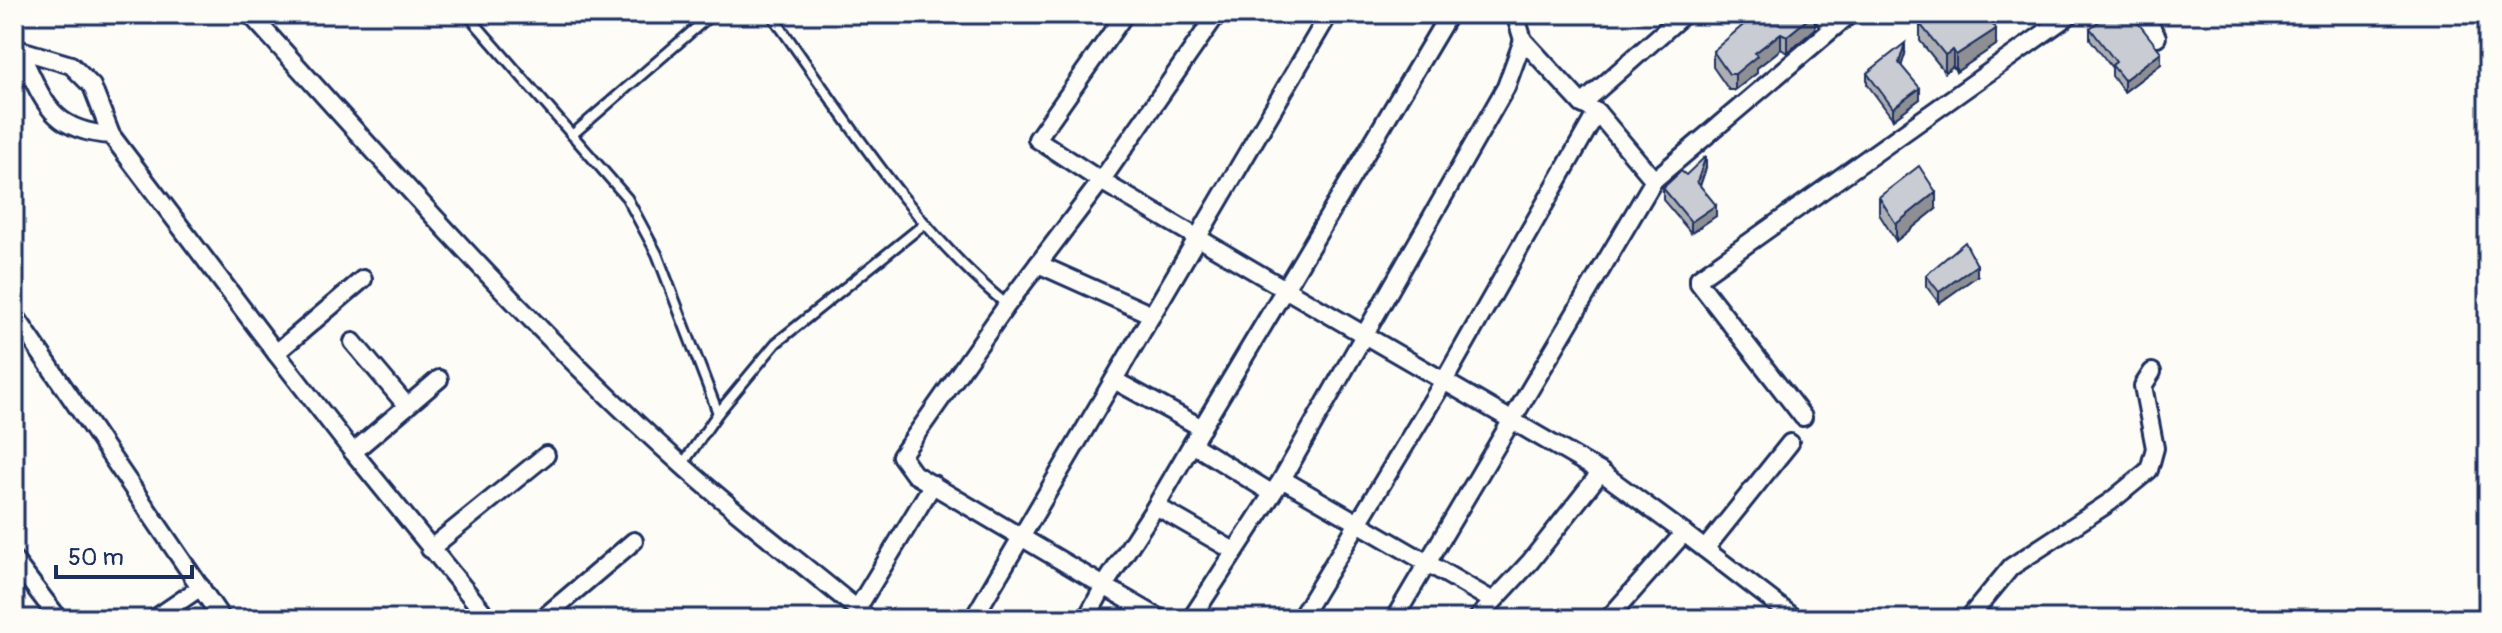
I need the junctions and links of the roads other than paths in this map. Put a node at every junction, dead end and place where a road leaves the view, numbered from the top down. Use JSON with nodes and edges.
{"nodes":[{"id":1,"x":250,"y":14,"type":"edge"},
{"id":2,"x":467,"y":14,"type":"edge"},
{"id":3,"x":712,"y":14,"type":"edge"},
{"id":4,"x":771,"y":14,"type":"edge"},
{"id":5,"x":1125,"y":14,"type":"edge"},
{"id":6,"x":1216,"y":14,"type":"edge"},
{"id":7,"x":1329,"y":14,"type":"edge"},
{"id":8,"x":1449,"y":14,"type":"edge"},
{"id":9,"x":1515,"y":14,"type":"edge"},
{"id":10,"x":1684,"y":14,"type":"edge"},
{"id":11,"x":1821,"y":14,"type":"edge"},
{"id":12,"x":1850,"y":14,"type":"edge"},
{"id":13,"x":2071,"y":14,"type":"edge"},
{"id":14,"x":2143,"y":14,"type":"edge"},
{"id":15,"x":1833,"y":28,"type":"junction"},
{"id":16,"x":2157,"y":37,"type":"dead end"},
{"id":17,"x":1523,"y":40,"type":"junction"},
{"id":18,"x":17,"y":49,"type":"edge"},
{"id":19,"x":1582,"y":104,"type":"junction"},
{"id":20,"x":1597,"y":112,"type":"junction"},
{"id":21,"x":111,"y":135,"type":"junction"},
{"id":22,"x":572,"y":135,"type":"junction"},
{"id":23,"x":1654,"y":180,"type":"junction"},
{"id":24,"x":1101,"y":181,"type":"junction"},
{"id":25,"x":923,"y":225,"type":"junction"},
{"id":26,"x":1197,"y":239,"type":"junction"},
{"id":27,"x":1038,"y":264,"type":"junction"},
{"id":28,"x":363,"y":279,"type":"dead end"},
{"id":29,"x":1285,"y":289,"type":"junction"},
{"id":30,"x":1007,"y":305,"type":"junction"},
{"id":31,"x":1152,"y":315,"type":"junction"},
{"id":32,"x":16,"y":324,"type":"edge"},
{"id":33,"x":1363,"y":334,"type":"junction"},
{"id":34,"x":353,"y":342,"type":"dead end"},
{"id":35,"x":276,"y":353,"type":"junction"},
{"id":36,"x":2152,"y":372,"type":"dead end"},
{"id":37,"x":439,"y":379,"type":"dead end"},
{"id":38,"x":1114,"y":380,"type":"junction"},
{"id":39,"x":1444,"y":381,"type":"junction"},
{"id":40,"x":407,"y":406,"type":"junction"},
{"id":41,"x":718,"y":413,"type":"junction"},
{"id":42,"x":1803,"y":417,"type":"dead end"},
{"id":43,"x":1512,"y":420,"type":"junction"},
{"id":44,"x":1202,"y":428,"type":"junction"},
{"id":45,"x":1790,"y":443,"type":"dead end"},
{"id":46,"x":1192,"y":444,"type":"junction"},
{"id":47,"x":353,"y":452,"type":"junction"},
{"id":48,"x":546,"y":455,"type":"dead end"},
{"id":49,"x":682,"y":465,"type":"junction"},
{"id":50,"x":1601,"y":472,"type":"junction"},
{"id":51,"x":1282,"y":479,"type":"junction"},
{"id":52,"x":933,"y":484,"type":"junction"},
{"id":53,"x":1270,"y":492,"type":"junction"},
{"id":54,"x":1156,"y":506,"type":"junction"},
{"id":55,"x":1357,"y":524,"type":"junction"},
{"id":56,"x":1684,"y":533,"type":"junction"},
{"id":57,"x":1021,"y":537,"type":"junction"},
{"id":58,"x":634,"y":541,"type":"dead end"},
{"id":59,"x":430,"y":549,"type":"junction"},
{"id":60,"x":1705,"y":549,"type":"junction"},
{"id":61,"x":1234,"y":551,"type":"junction"},
{"id":62,"x":14,"y":560,"type":"edge"},
{"id":63,"x":1428,"y":564,"type":"junction"},
{"id":64,"x":1104,"y":586,"type":"junction"},
{"id":65,"x":201,"y":587,"type":"junction"},
{"id":66,"x":1493,"y":601,"type":"junction"},
{"id":67,"x":863,"y":614,"type":"edge"},
{"id":68,"x":59,"y":619,"type":"edge"},
{"id":69,"x":154,"y":619,"type":"edge"},
{"id":70,"x":222,"y":619,"type":"edge"},
{"id":71,"x":489,"y":619,"type":"edge"},
{"id":72,"x":542,"y":619,"type":"edge"},
{"id":73,"x":973,"y":619,"type":"edge"},
{"id":74,"x":1086,"y":619,"type":"edge"},
{"id":75,"x":1161,"y":619,"type":"edge"},
{"id":76,"x":1191,"y":619,"type":"edge"},
{"id":77,"x":1300,"y":619,"type":"edge"},
{"id":78,"x":1394,"y":619,"type":"edge"},
{"id":79,"x":1477,"y":619,"type":"edge"},
{"id":80,"x":1608,"y":619,"type":"edge"},
{"id":81,"x":1796,"y":619,"type":"edge"},
{"id":82,"x":1968,"y":619,"type":"edge"}],
"edges":[{"from":1,"to":49,"type":"street"},
{"from":2,"to":22,"type":"lane"},
{"from":3,"to":22,"type":"lane"},
{"from":4,"to":25,"type":"lane"},
{"from":5,"to":24,"type":"street"},
{"from":6,"to":24,"type":"street"},
{"from":7,"to":26,"type":"street"},
{"from":8,"to":29,"type":"street"},
{"from":9,"to":17,"type":"street"},
{"from":10,"to":19,"type":"street"},
{"from":11,"to":15,"type":"street"},
{"from":12,"to":15,"type":"street"},
{"from":13,"to":42,"type":"street"},
{"from":14,"to":16,"type":"street"},
{"from":15,"to":23,"type":"street"},
{"from":17,"to":19,"type":"street"},
{"from":17,"to":33,"type":"street"},
{"from":18,"to":21,"type":"street"},
{"from":18,"to":21,"type":"street"},
{"from":19,"to":20,"type":"street"},
{"from":20,"to":23,"type":"street"},
{"from":20,"to":39,"type":"street"},
{"from":21,"to":35,"type":"street"},
{"from":22,"to":41,"type":"lane"},
{"from":23,"to":43,"type":"street"},
{"from":24,"to":26,"type":"street"},
{"from":24,"to":27,"type":"street"},
{"from":25,"to":30,"type":"lane"},
{"from":25,"to":41,"type":"lane"},
{"from":26,"to":29,"type":"street"},
{"from":26,"to":31,"type":"street"},
{"from":27,"to":30,"type":"street"},
{"from":27,"to":31,"type":"street"},
{"from":28,"to":35,"type":"street"},
{"from":29,"to":33,"type":"street"},
{"from":29,"to":44,"type":"street"},
{"from":30,"to":52,"type":"street"},
{"from":31,"to":38,"type":"street"},
{"from":32,"to":65,"type":"street"},
{"from":33,"to":39,"type":"street"},
{"from":33,"to":51,"type":"street"},
{"from":34,"to":40,"type":"street"},
{"from":35,"to":47,"type":"street"},
{"from":36,"to":82,"type":"street"},
{"from":37,"to":40,"type":"street"},
{"from":38,"to":44,"type":"street"},
{"from":38,"to":57,"type":"street"},
{"from":39,"to":43,"type":"street"},
{"from":39,"to":55,"type":"street"},
{"from":40,"to":47,"type":"street"},
{"from":41,"to":49,"type":"lane"},
{"from":43,"to":50,"type":"street"},
{"from":43,"to":63,"type":"street"},
{"from":44,"to":46,"type":"street"},
{"from":45,"to":60,"type":"street"},
{"from":46,"to":53,"type":"street"},
{"from":46,"to":54,"type":"street"},
{"from":47,"to":59,"type":"street"},
{"from":48,"to":59,"type":"street"},
{"from":49,"to":67,"type":"street"},
{"from":50,"to":56,"type":"street"},
{"from":50,"to":66,"type":"street"},
{"from":51,"to":53,"type":"street"},
{"from":51,"to":55,"type":"street"},
{"from":52,"to":57,"type":"street"},
{"from":52,"to":67,"type":"street"},
{"from":53,"to":61,"type":"street"},
{"from":54,"to":61,"type":"street"},
{"from":54,"to":64,"type":"street"},
{"from":55,"to":63,"type":"street"},
{"from":55,"to":77,"type":"street"},
{"from":56,"to":60,"type":"street"},
{"from":56,"to":80,"type":"street"},
{"from":57,"to":64,"type":"street"},
{"from":57,"to":73,"type":"street"},
{"from":58,"to":72,"type":"street"},
{"from":59,"to":71,"type":"street"},
{"from":60,"to":81,"type":"street"},
{"from":61,"to":76,"type":"street"},
{"from":62,"to":68,"type":"street"},
{"from":63,"to":66,"type":"street"},
{"from":63,"to":78,"type":"street"},
{"from":64,"to":74,"type":"street"},
{"from":64,"to":75,"type":"street"},
{"from":65,"to":69,"type":"street"},
{"from":65,"to":70,"type":"street"},
{"from":66,"to":79,"type":"street"}]}
